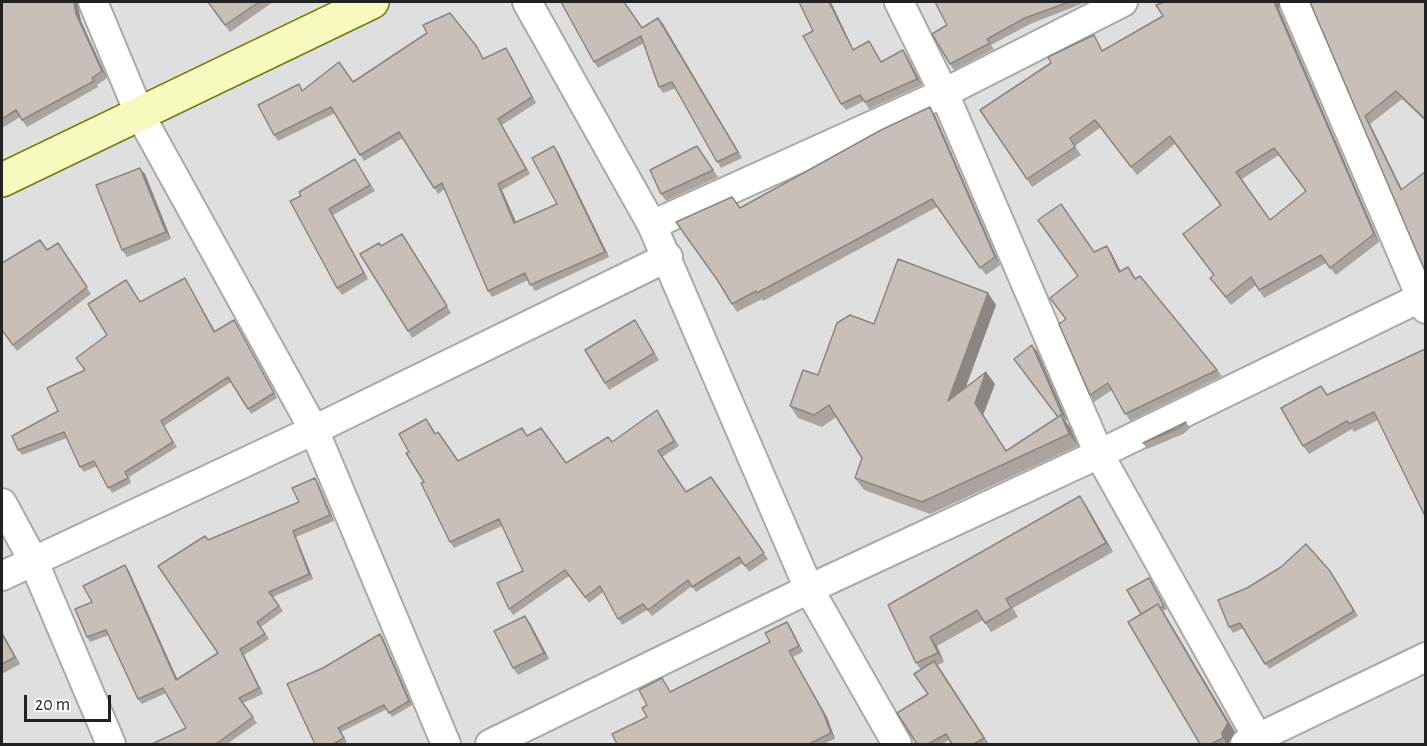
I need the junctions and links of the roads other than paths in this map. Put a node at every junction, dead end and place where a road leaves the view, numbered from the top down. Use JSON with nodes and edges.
{"nodes":[{"id":1,"x":93,"y":2,"type":"edge"},
{"id":2,"x":372,"y":2,"type":"edge"},
{"id":3,"x":527,"y":2,"type":"edge"},
{"id":4,"x":899,"y":2,"type":"edge"},
{"id":5,"x":1123,"y":2,"type":"edge"},
{"id":6,"x":1294,"y":2,"type":"edge"},
{"id":7,"x":944,"y":93,"type":"junction"},
{"id":8,"x":140,"y":115,"type":"junction"},
{"id":9,"x":2,"y":180,"type":"edge"},
{"id":10,"x":652,"y":225,"type":"junction"},
{"id":11,"x":668,"y":257,"type":"junction"},
{"id":12,"x":1423,"y":301,"type":"edge"},
{"id":13,"x":314,"y":430,"type":"junction"},
{"id":14,"x":1099,"y":454,"type":"junction"},
{"id":15,"x":2,"y":503,"type":"edge"},
{"id":16,"x":33,"y":560,"type":"junction"},
{"id":17,"x":2,"y":576,"type":"edge"},
{"id":18,"x":809,"y":589,"type":"junction"},
{"id":19,"x":1425,"y":657,"type":"edge"},
{"id":20,"x":1255,"y":742,"type":"edge"},
{"id":21,"x":111,"y":744,"type":"edge"},
{"id":22,"x":446,"y":744,"type":"edge"},
{"id":23,"x":490,"y":744,"type":"edge"},
{"id":24,"x":897,"y":744,"type":"edge"}],
"edges":[{"from":1,"to":8,"type":"street"},
{"from":2,"to":8,"type":"street"},
{"from":3,"to":10,"type":"street"},
{"from":4,"to":7,"type":"street"},
{"from":5,"to":7,"type":"street"},
{"from":6,"to":12,"type":"street"},
{"from":7,"to":10,"type":"street"},
{"from":7,"to":14,"type":"street"},
{"from":8,"to":9,"type":"street"},
{"from":8,"to":13,"type":"street"},
{"from":10,"to":11,"type":"street"},
{"from":11,"to":13,"type":"street"},
{"from":11,"to":18,"type":"street"},
{"from":12,"to":14,"type":"street"},
{"from":13,"to":16,"type":"street"},
{"from":13,"to":22,"type":"street"},
{"from":14,"to":18,"type":"street"},
{"from":14,"to":20,"type":"street"},
{"from":15,"to":16,"type":"street"},
{"from":16,"to":17,"type":"street"},
{"from":16,"to":21,"type":"street"},
{"from":18,"to":23,"type":"street"},
{"from":18,"to":24,"type":"street"},
{"from":19,"to":20,"type":"street"}]}
